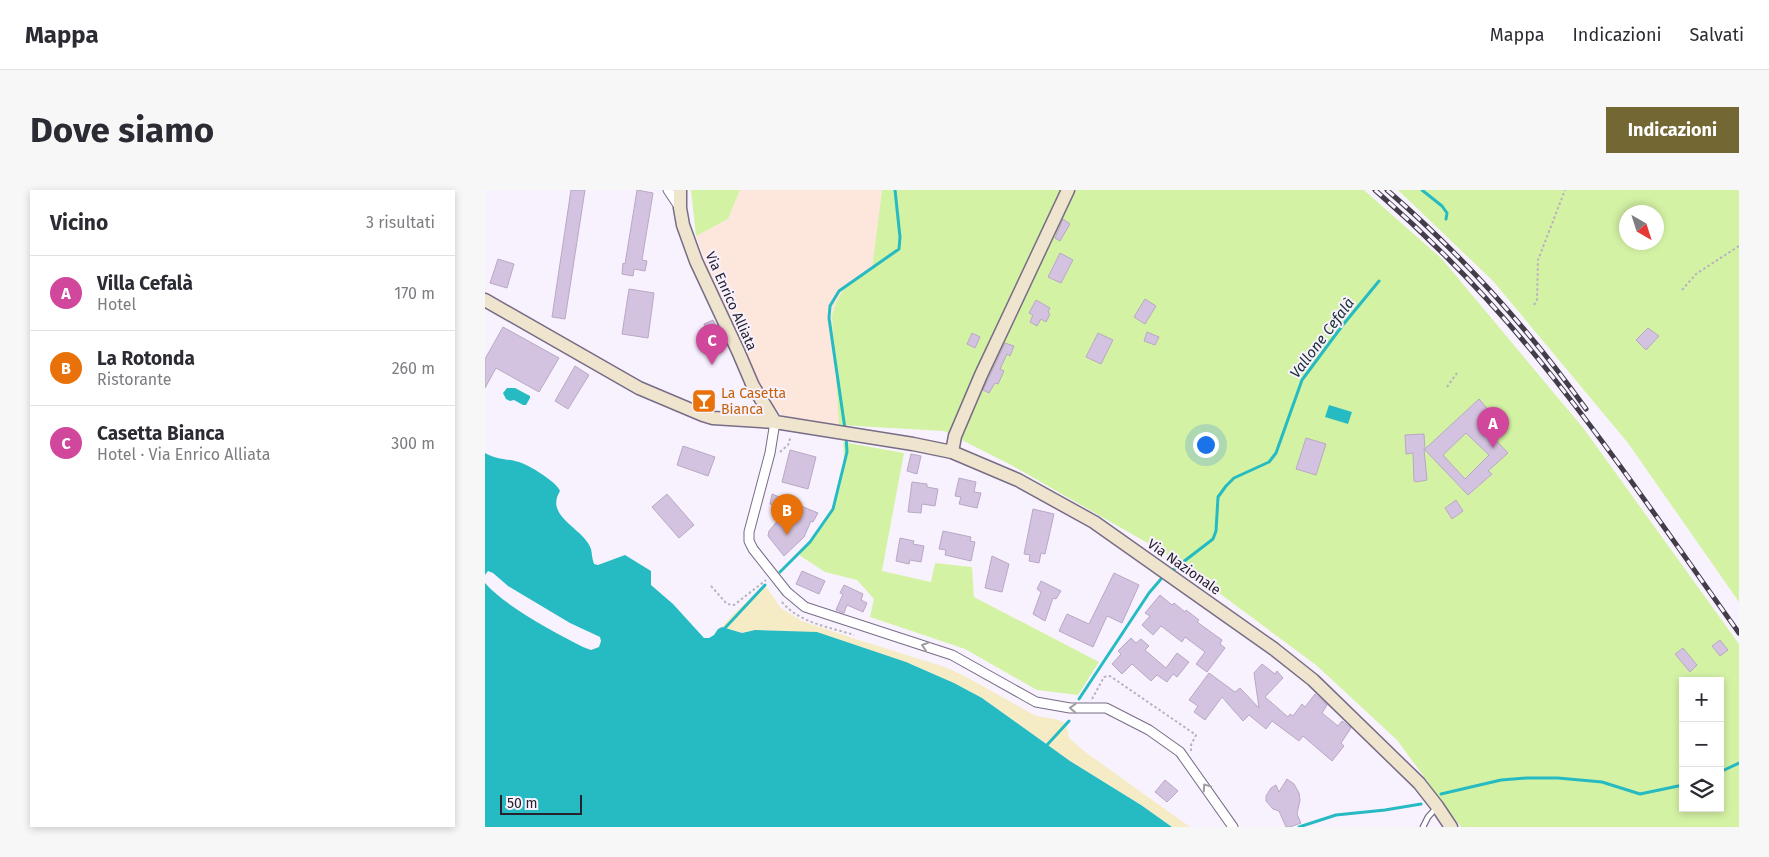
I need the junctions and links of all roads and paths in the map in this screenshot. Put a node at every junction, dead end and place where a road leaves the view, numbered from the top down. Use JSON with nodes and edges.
{"nodes":[{"id":1,"x":668,"y":190,"type":"edge"},
{"id":2,"x":681,"y":190,"type":"edge"},
{"id":3,"x":1068,"y":190,"type":"edge"},
{"id":4,"x":1565,"y":190,"type":"edge"},
{"id":5,"x":680,"y":208,"type":"junction"},
{"id":6,"x":1739,"y":246,"type":"edge"},
{"id":7,"x":1682,"y":290,"type":"dead end"},
{"id":8,"x":485,"y":300,"type":"edge"},
{"id":9,"x":1534,"y":305,"type":"dead end"},
{"id":10,"x":1457,"y":373,"type":"dead end"},
{"id":11,"x":1447,"y":387,"type":"dead end"},
{"id":12,"x":775,"y":422,"type":"junction"},
{"id":13,"x":793,"y":425,"type":"junction"},
{"id":14,"x":952,"y":452,"type":"junction"},
{"id":15,"x":778,"y":453,"type":"dead end"},
{"id":16,"x":767,"y":581,"type":"dead end"},
{"id":17,"x":711,"y":586,"type":"dead end"},
{"id":18,"x":780,"y":598,"type":"dead end"},
{"id":19,"x":857,"y":636,"type":"dead end"},
{"id":20,"x":1089,"y":702,"type":"dead end"},
{"id":21,"x":1191,"y":753,"type":"dead end"},
{"id":22,"x":1437,"y":806,"type":"junction"},
{"id":23,"x":1233,"y":827,"type":"edge"},
{"id":24,"x":1423,"y":827,"type":"edge"},
{"id":25,"x":1451,"y":827,"type":"edge"}],
"edges":[{"from":1,"to":5,"type":"street","name":"Via Enrico Alliata"},
{"from":2,"to":5,"type":"main road"},
{"from":3,"to":14,"type":"main road"},
{"from":4,"to":9,"type":"path"},
{"from":5,"to":12,"type":"main road","name":"Via Enrico Alliata"},
{"from":6,"to":7,"type":"path"},
{"from":8,"to":12,"type":"main road","name":"Via Nazionale"},
{"from":10,"to":11,"type":"path"},
{"from":12,"to":13,"type":"main road","name":"Via Nazionale"},
{"from":23,"to":12,"type":"street","one_way":true},
{"from":13,"to":14,"type":"main road","name":"Via Nazionale"},
{"from":13,"to":15,"type":"path"},
{"from":14,"to":22,"type":"main road","name":"Via Nazionale"},
{"from":16,"to":17,"type":"path"},
{"from":18,"to":19,"type":"path"},
{"from":20,"to":21,"type":"path"},
{"from":22,"to":24,"type":"lane"},
{"from":22,"to":25,"type":"main road","name":"Via Nazionale"}]}
